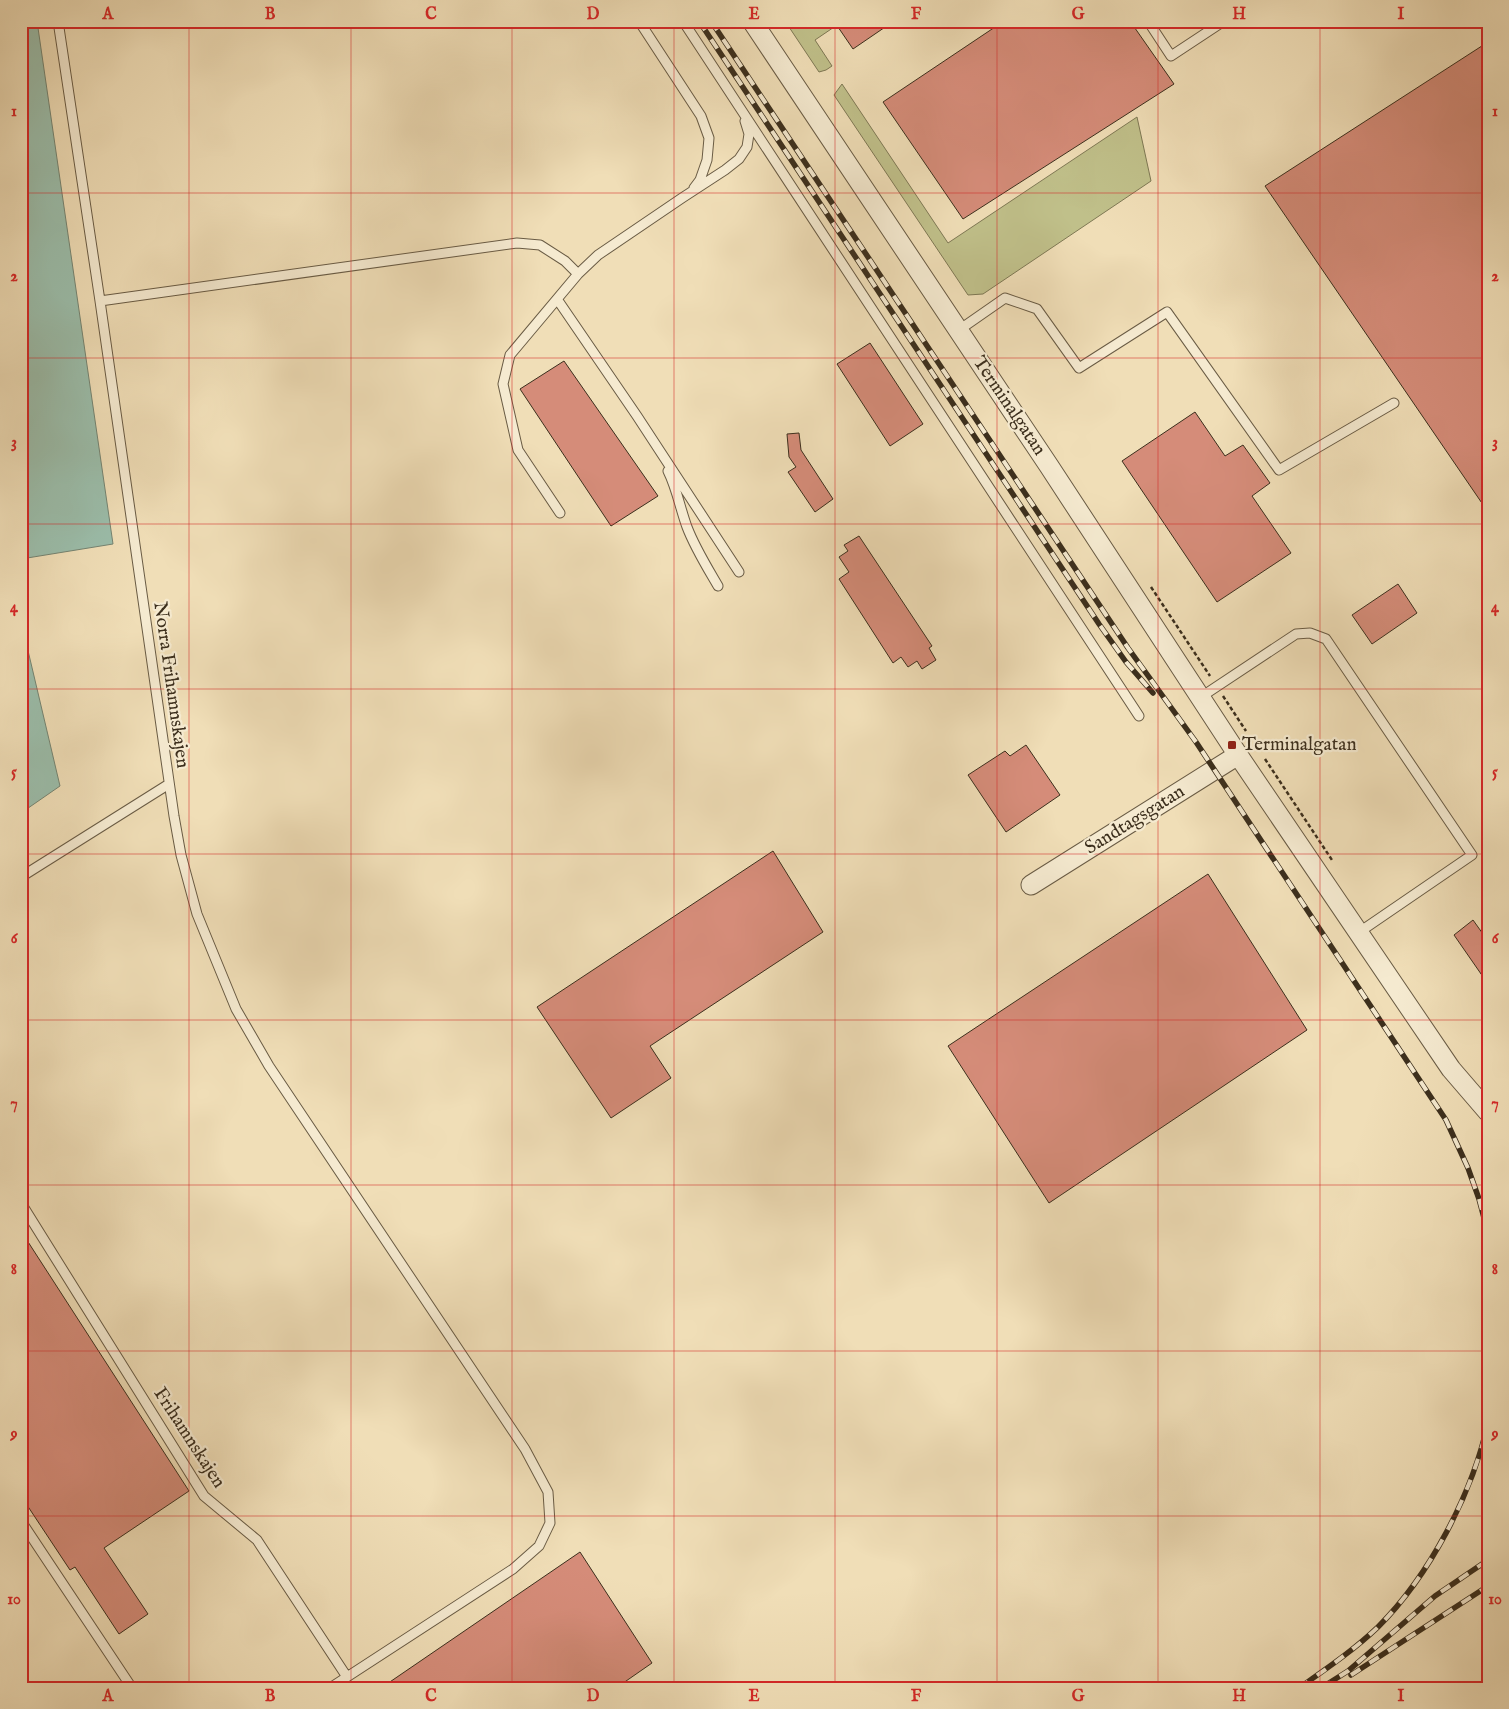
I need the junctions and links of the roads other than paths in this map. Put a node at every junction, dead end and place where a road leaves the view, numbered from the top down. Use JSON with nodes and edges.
{"nodes":[{"id":1,"x":58,"y":21,"type":"edge"},
{"id":2,"x":639,"y":21,"type":"edge"},
{"id":3,"x":683,"y":21,"type":"edge"},
{"id":4,"x":752,"y":21,"type":"edge"},
{"id":5,"x":1148,"y":21,"type":"edge"},
{"id":6,"x":1224,"y":21,"type":"edge"},
{"id":7,"x":744,"y":116,"type":"junction"},
{"id":8,"x":688,"y":194,"type":"junction"},
{"id":9,"x":578,"y":274,"type":"junction"},
{"id":10,"x":557,"y":299,"type":"junction"},
{"id":11,"x":100,"y":301,"type":"junction"},
{"id":12,"x":958,"y":330,"type":"junction"},
{"id":13,"x":1394,"y":403,"type":"dead end"},
{"id":14,"x":637,"y":416,"type":"junction"},
{"id":15,"x":560,"y":513,"type":"dead end"},
{"id":16,"x":739,"y":572,"type":"dead end"},
{"id":17,"x":718,"y":586,"type":"dead end"},
{"id":18,"x":1201,"y":697,"type":"junction"},
{"id":19,"x":1139,"y":716,"type":"dead end"},
{"id":20,"x":1238,"y":755,"type":"junction"},
{"id":21,"x":169,"y":784,"type":"junction"},
{"id":22,"x":21,"y":877,"type":"edge"},
{"id":23,"x":1031,"y":885,"type":"dead end"},
{"id":24,"x":1358,"y":933,"type":"junction"},
{"id":25,"x":1488,"y":1112,"type":"edge"},
{"id":26,"x":21,"y":1203,"type":"edge"},
{"id":27,"x":21,"y":1520,"type":"edge"},
{"id":28,"x":347,"y":1677,"type":"junction"},
{"id":29,"x":132,"y":1688,"type":"edge"},
{"id":30,"x":330,"y":1688,"type":"edge"}],
"edges":[{"from":1,"to":11,"type":"lane","name":"Norra Frihamnskajen"},
{"from":2,"to":8,"type":"lane"},
{"from":3,"to":7,"type":"lane"},
{"from":4,"to":12,"type":"street","name":"Terminalgatan"},
{"from":5,"to":6,"type":"lane"},
{"from":7,"to":8,"type":"lane"},
{"from":7,"to":19,"type":"lane"},
{"from":8,"to":9,"type":"lane"},
{"from":9,"to":10,"type":"lane"},
{"from":9,"to":11,"type":"lane"},
{"from":10,"to":14,"type":"lane"},
{"from":10,"to":15,"type":"lane"},
{"from":11,"to":21,"type":"lane","name":"Norra Frihamnskajen"},
{"from":12,"to":13,"type":"lane"},
{"from":12,"to":18,"type":"street","name":"Terminalgatan"},
{"from":14,"to":16,"type":"lane"},
{"from":14,"to":17,"type":"lane"},
{"from":18,"to":20,"type":"street","name":"Terminalgatan"},
{"from":18,"to":24,"type":"lane"},
{"from":20,"to":23,"type":"street","name":"Sandtagsgatan"},
{"from":20,"to":24,"type":"street","name":"Terminalgatan"},
{"from":21,"to":22,"type":"lane","name":"Norra Frihamnskajen"},
{"from":21,"to":28,"type":"lane"},
{"from":24,"to":25,"type":"street","name":"Terminalgatan"},
{"from":26,"to":28,"type":"lane","name":"Frihamnskajen"},
{"from":27,"to":29,"type":"lane"},
{"from":28,"to":30,"type":"lane"}]}
